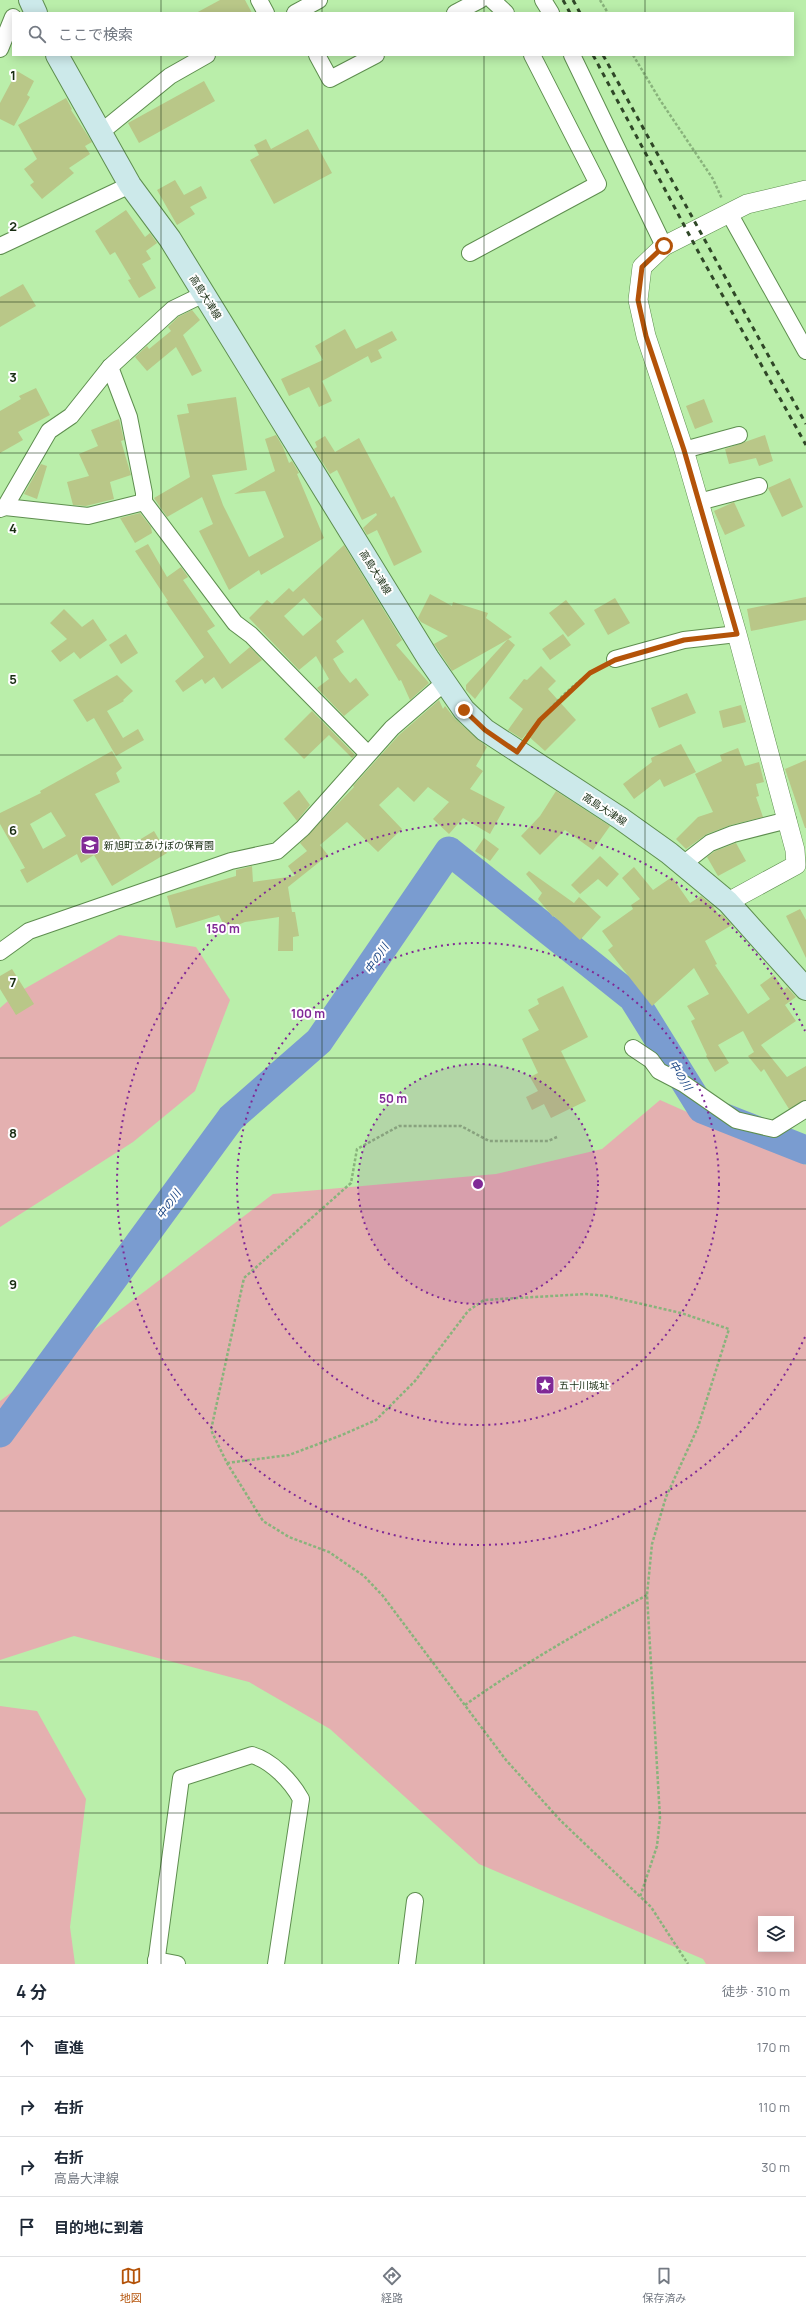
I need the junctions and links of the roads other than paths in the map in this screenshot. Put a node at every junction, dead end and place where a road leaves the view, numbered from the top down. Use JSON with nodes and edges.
{"nodes":[{"id":1,"x":21,"y":0,"type":"edge"},
{"id":2,"x":30,"y":0,"type":"edge"},
{"id":3,"x":259,"y":0,"type":"edge"},
{"id":4,"x":319,"y":0,"type":"edge"},
{"id":5,"x":480,"y":0,"type":"edge"},
{"id":6,"x":492,"y":0,"type":"edge"},
{"id":7,"x":543,"y":0,"type":"edge"},
{"id":8,"x":15,"y":12,"type":"edge"},
{"id":9,"x":36,"y":12,"type":"edge"},
{"id":10,"x":265,"y":12,"type":"edge"},
{"id":11,"x":297,"y":12,"type":"edge"},
{"id":12,"x":458,"y":12,"type":"edge"},
{"id":13,"x":505,"y":12,"type":"edge"},
{"id":14,"x":550,"y":12,"type":"edge"},
{"id":15,"x":12,"y":19,"type":"edge"},
{"id":16,"x":0,"y":48,"type":"edge"},
{"id":17,"x":58,"y":56,"type":"edge"},
{"id":18,"x":206,"y":56,"type":"edge"},
{"id":19,"x":318,"y":56,"type":"edge"},
{"id":20,"x":374,"y":56,"type":"edge"},
{"id":21,"x":533,"y":56,"type":"edge"},
{"id":22,"x":572,"y":56,"type":"edge"},
{"id":23,"x":100,"y":133,"type":"junction"},
{"id":24,"x":130,"y":185,"type":"junction"},
{"id":25,"x":806,"y":190,"type":"edge"},
{"id":26,"x":729,"y":213,"type":"junction"},
{"id":27,"x":0,"y":246,"type":"edge"},
{"id":28,"x":664,"y":246,"type":"junction"},
{"id":29,"x":470,"y":253,"type":"dead end"},
{"id":30,"x":204,"y":294,"type":"junction"},
{"id":31,"x":806,"y":351,"type":"edge"},
{"id":32,"x":110,"y":367,"type":"junction"},
{"id":33,"x":739,"y":435,"type":"dead end"},
{"id":34,"x":684,"y":450,"type":"junction"},
{"id":35,"x":759,"y":486,"type":"dead end"},
{"id":36,"x":144,"y":502,"type":"junction"},
{"id":37,"x":699,"y":502,"type":"junction"},
{"id":38,"x":2,"y":508,"type":"edge"},
{"id":39,"x":737,"y":634,"type":"junction"},
{"id":40,"x":615,"y":660,"type":"road end"},
{"id":41,"x":444,"y":683,"type":"junction"},
{"id":42,"x":368,"y":754,"type":"junction"},
{"id":43,"x":788,"y":820,"type":"junction"},
{"id":44,"x":683,"y":864,"type":"junction"},
{"id":45,"x":801,"y":868,"type":"edge"},
{"id":46,"x":728,"y":902,"type":"junction"},
{"id":47,"x":0,"y":952,"type":"edge"},
{"id":48,"x":806,"y":989,"type":"edge"},
{"id":49,"x":633,"y":1048,"type":"dead end"},
{"id":50,"x":806,"y":1109,"type":"edge"},
{"id":51,"x":415,"y":1902,"type":"dead end"},
{"id":52,"x":156,"y":1962,"type":"edge"},
{"id":53,"x":177,"y":1964,"type":"edge"},
{"id":54,"x":276,"y":1964,"type":"edge"},
{"id":55,"x":407,"y":1964,"type":"edge"}],
"edges":[{"from":1,"to":8,"type":"street"},
{"from":2,"to":9,"type":"main road"},
{"from":3,"to":10,"type":"street"},
{"from":4,"to":11,"type":"street"},
{"from":5,"to":12,"type":"street"},
{"from":6,"to":13,"type":"street"},
{"from":7,"to":14,"type":"street"},
{"from":15,"to":16,"type":"street"},
{"from":17,"to":23,"type":"main road","name":"高島大津線"},
{"from":18,"to":23,"type":"street"},
{"from":19,"to":20,"type":"street"},
{"from":21,"to":29,"type":"street"},
{"from":22,"to":28,"type":"street"},
{"from":23,"to":24,"type":"main road","name":"高島大津線"},
{"from":24,"to":27,"type":"street"},
{"from":24,"to":30,"type":"main road","name":"高島大津線"},
{"from":25,"to":26,"type":"street"},
{"from":26,"to":28,"type":"street"},
{"from":26,"to":31,"type":"street"},
{"from":28,"to":34,"type":"street"},
{"from":30,"to":32,"type":"street"},
{"from":30,"to":41,"type":"main road","name":"高島大津線"},
{"from":32,"to":36,"type":"street"},
{"from":32,"to":38,"type":"street"},
{"from":33,"to":34,"type":"street"},
{"from":34,"to":37,"type":"street"},
{"from":35,"to":37,"type":"street"},
{"from":36,"to":38,"type":"street"},
{"from":36,"to":42,"type":"street"},
{"from":37,"to":39,"type":"street"},
{"from":39,"to":40,"type":"street"},
{"from":39,"to":43,"type":"street"},
{"from":41,"to":42,"type":"street"},
{"from":41,"to":44,"type":"main road","name":"高島大津線"},
{"from":42,"to":47,"type":"street"},
{"from":43,"to":44,"type":"street"},
{"from":43,"to":45,"type":"street"},
{"from":44,"to":46,"type":"main road","name":"高島大津線"},
{"from":45,"to":46,"type":"street"},
{"from":46,"to":48,"type":"main road","name":"高島大津線"},
{"from":49,"to":50,"type":"street"},
{"from":51,"to":55,"type":"street"},
{"from":52,"to":53,"type":"street"},
{"from":52,"to":54,"type":"street"}]}
